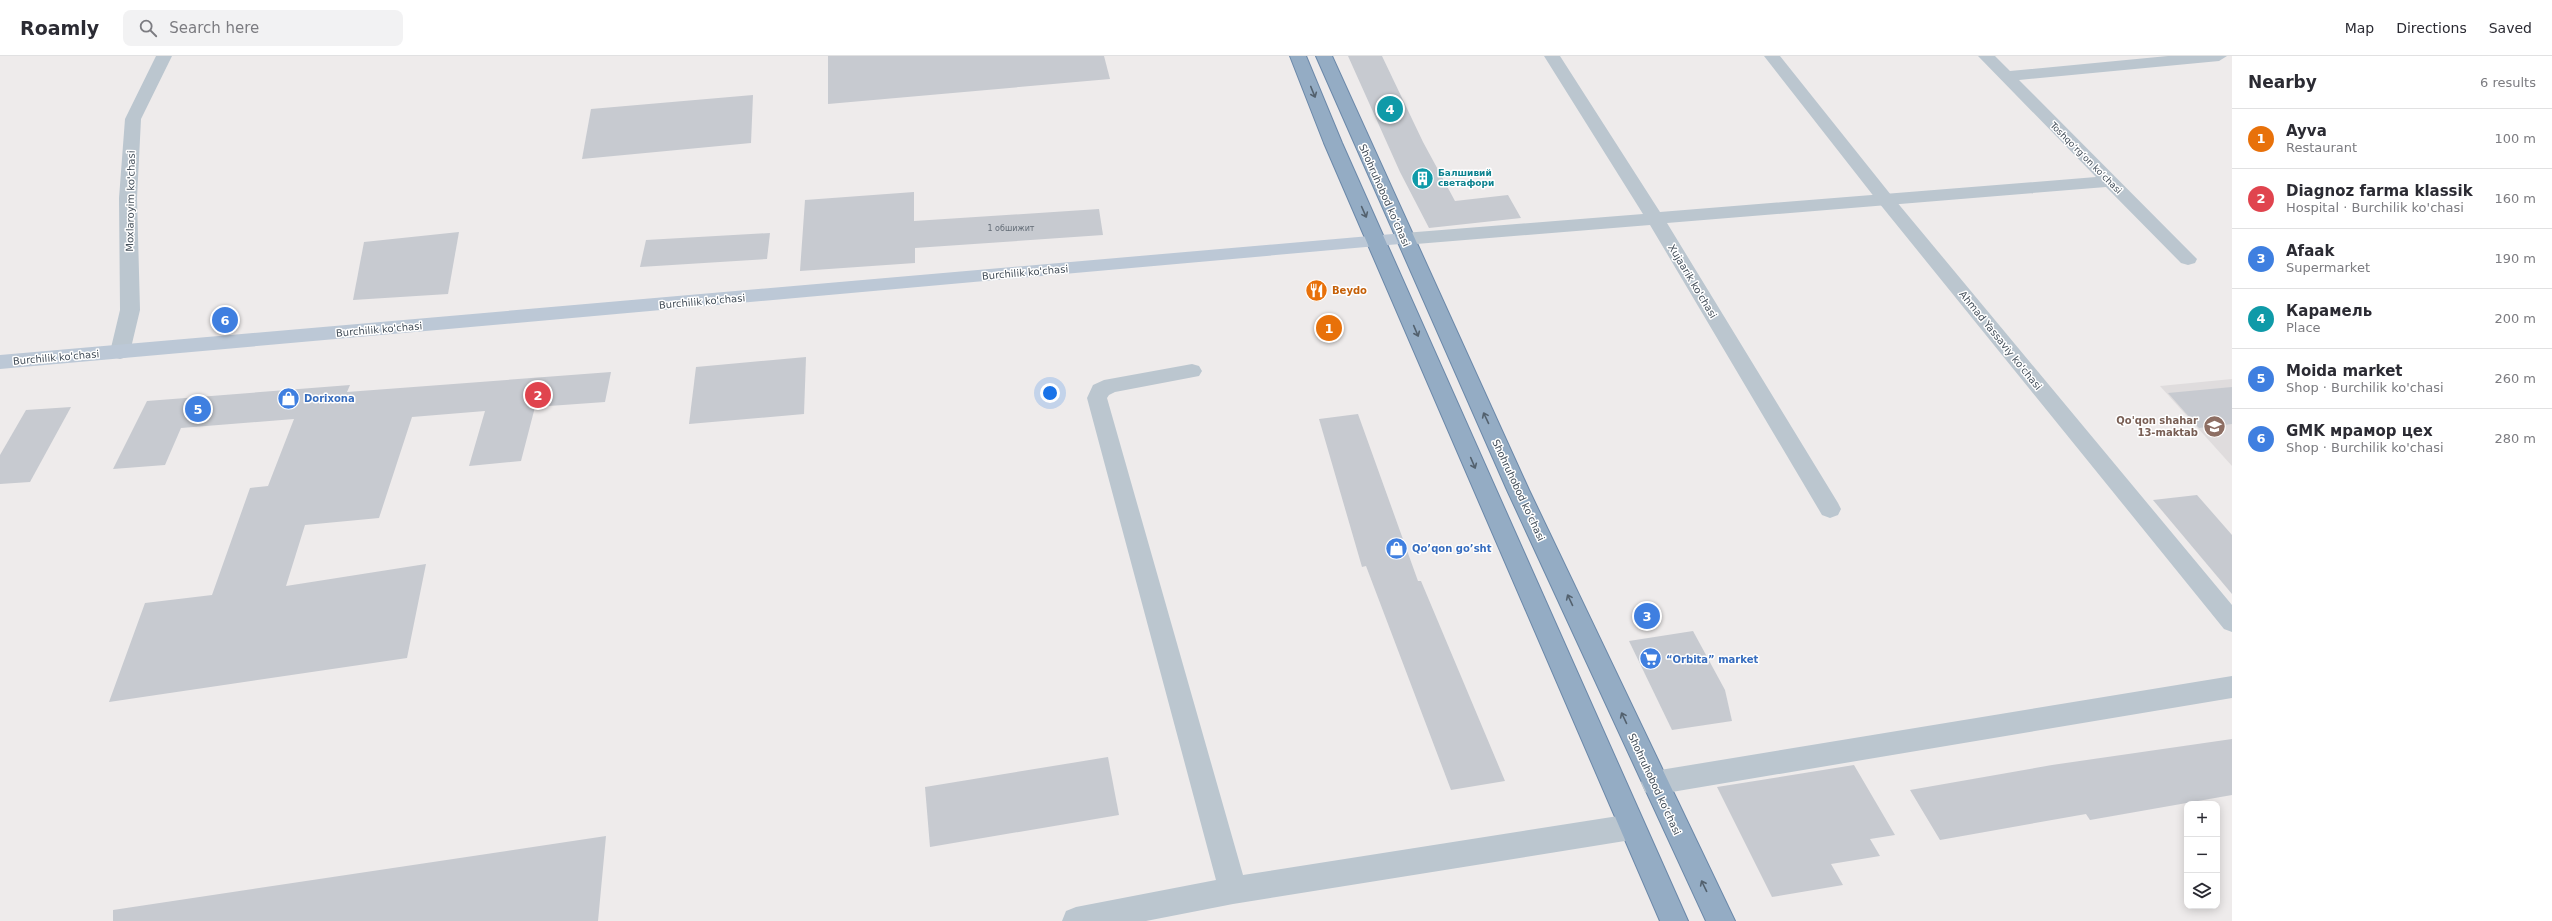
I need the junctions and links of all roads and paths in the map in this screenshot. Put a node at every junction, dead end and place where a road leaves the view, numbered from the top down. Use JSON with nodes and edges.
{"nodes":[{"id":1,"x":164,"y":56,"type":"edge"},
{"id":2,"x":1298,"y":56,"type":"edge"},
{"id":3,"x":1324,"y":56,"type":"edge"},
{"id":4,"x":1552,"y":56,"type":"edge"},
{"id":5,"x":1772,"y":56,"type":"edge"},
{"id":6,"x":1986,"y":56,"type":"edge"},
{"id":7,"x":2219,"y":56,"type":"edge"},
{"id":8,"x":2227,"y":56,"type":"edge"},
{"id":9,"x":2232,"y":60,"type":"edge"},
{"id":10,"x":2005,"y":76,"type":"junction"},
{"id":11,"x":2110,"y":181,"type":"junction"},
{"id":12,"x":1885,"y":199,"type":"junction"},
{"id":13,"x":1655,"y":218,"type":"junction"},
{"id":14,"x":1404,"y":239,"type":"junction"},
{"id":15,"x":1376,"y":241,"type":"junction"},
{"id":16,"x":2188,"y":259,"type":"dead end"},
{"id":17,"x":120,"y":352,"type":"junction"},
{"id":18,"x":0,"y":362,"type":"edge"},
{"id":19,"x":1192,"y":371,"type":"dead end"},
{"id":20,"x":1830,"y":509,"type":"dead end"},
{"id":21,"x":2232,"y":622,"type":"edge"},
{"id":22,"x":2232,"y":687,"type":"edge"},
{"id":23,"x":1654,"y":782,"type":"junction"},
{"id":24,"x":1631,"y":827,"type":"junction"},
{"id":25,"x":1233,"y":890,"type":"junction"},
{"id":26,"x":1076,"y":921,"type":"edge"},
{"id":27,"x":1674,"y":921,"type":"edge"},
{"id":28,"x":1721,"y":921,"type":"edge"}],
"edges":[{"from":1,"to":17,"type":"street","name":"Moxlaroyim ko'chasi"},
{"from":2,"to":15,"type":"highway","one_way":true},
{"from":3,"to":14,"type":"highway","name":"Shohruhobod koʻchasi"},
{"from":4,"to":13,"type":"street","name":"Xujaarik ko'chasi"},
{"from":5,"to":12,"type":"street","name":"Ahmad Yassaviy ko'chasi"},
{"from":6,"to":10,"type":"street","name":"Toshqoʻrgʻon koʻchasi"},
{"from":7,"to":10,"type":"street"},
{"from":8,"to":9,"type":"street"},
{"from":10,"to":11,"type":"street","name":"Toshqoʻrgʻon koʻchasi"},
{"from":11,"to":12,"type":"street"},
{"from":11,"to":16,"type":"street","name":"Toshqoʻrgʻon koʻchasi"},
{"from":12,"to":13,"type":"street"},
{"from":12,"to":21,"type":"street","name":"Ahmad Yassaviy ko'chasi"},
{"from":13,"to":14,"type":"street"},
{"from":13,"to":20,"type":"street","name":"Xujaarik ko'chasi"},
{"from":14,"to":15,"type":"main road","name":"Burchilik ko'chasi"},
{"from":23,"to":14,"type":"highway","name":"Shohruhobod koʻchasi","one_way":true},
{"from":15,"to":17,"type":"main road","name":"Burchilik ko'chasi"},
{"from":15,"to":24,"type":"highway","one_way":true},
{"from":17,"to":18,"type":"main road","name":"Burchilik ko'chasi"},
{"from":19,"to":25,"type":"street"},
{"from":22,"to":23,"type":"street"},
{"from":28,"to":23,"type":"highway","name":"Shohruhobod koʻchasi","one_way":true},
{"from":24,"to":25,"type":"street"},
{"from":24,"to":27,"type":"highway"},
{"from":25,"to":26,"type":"street"}]}
